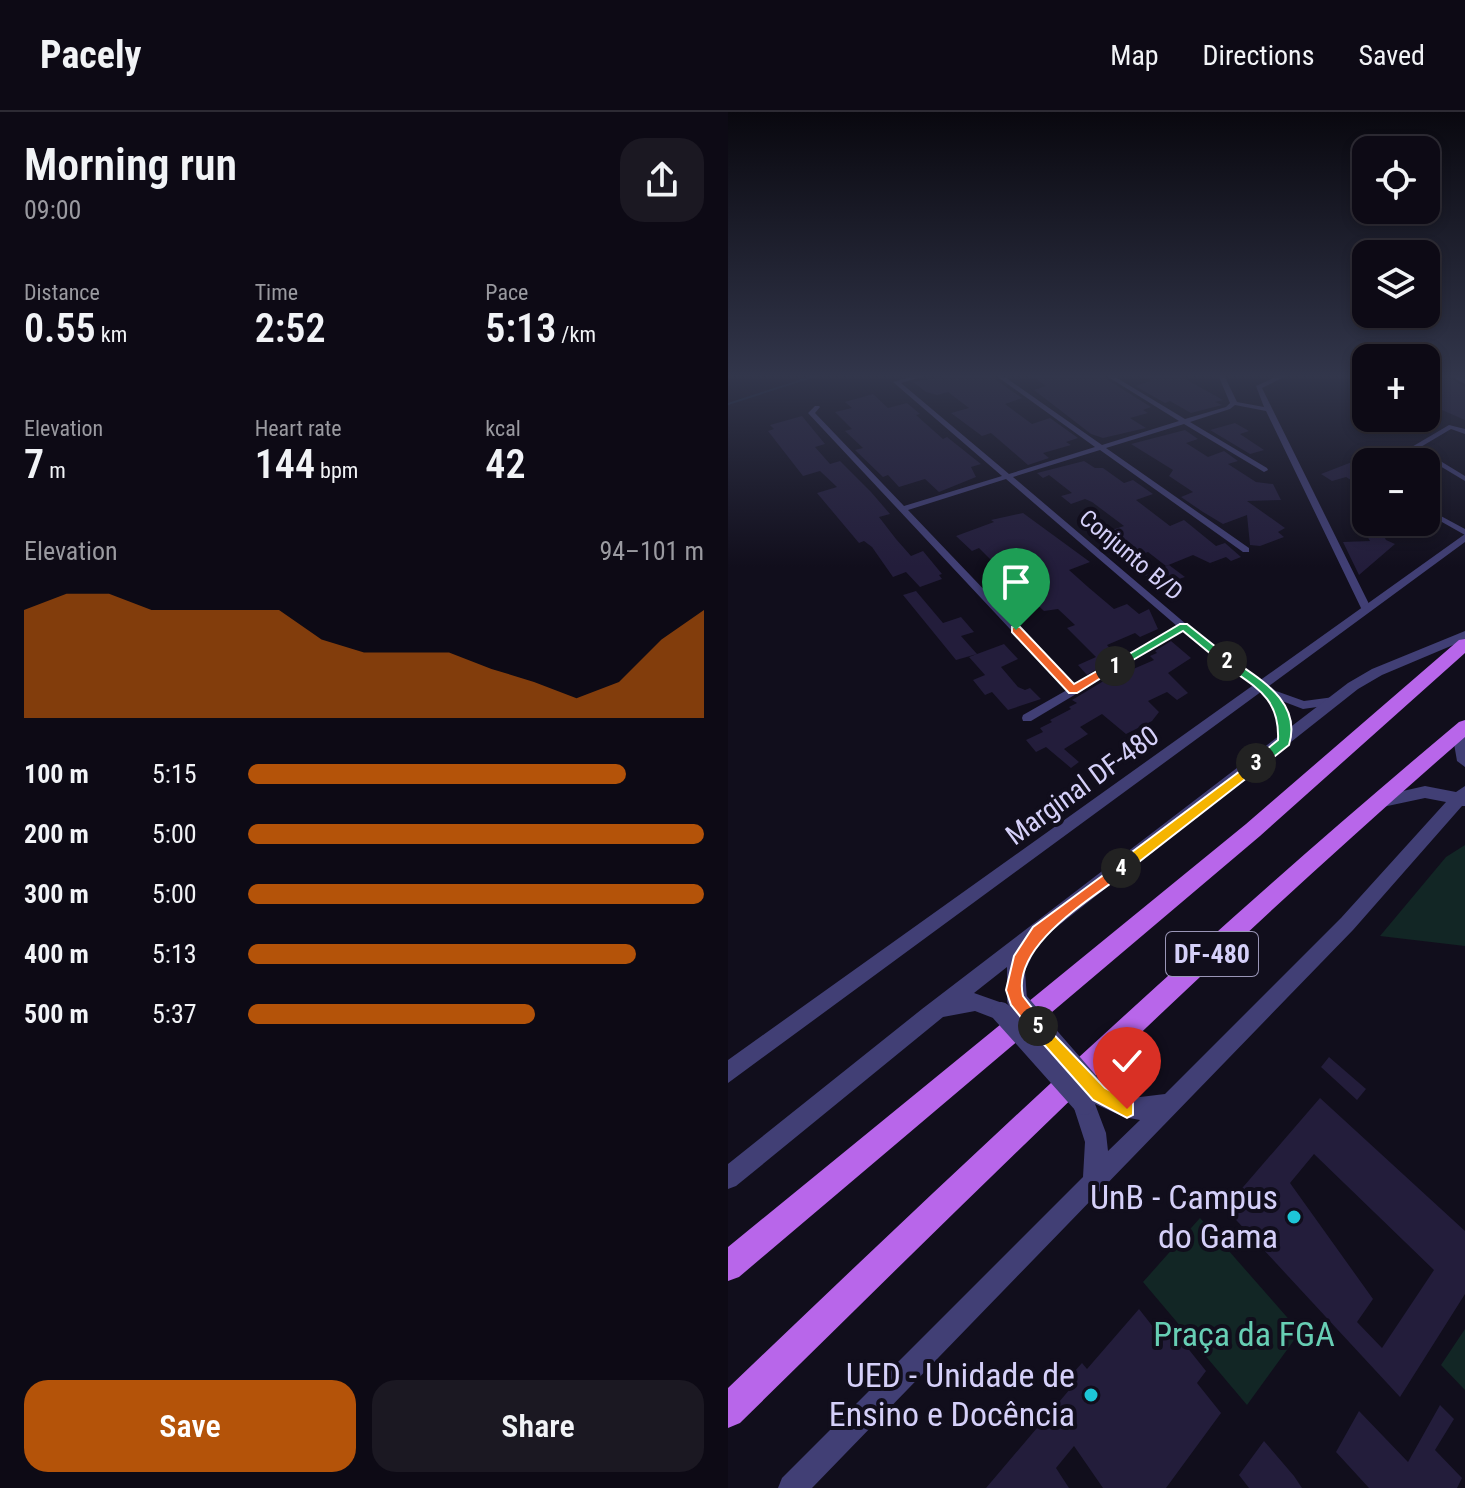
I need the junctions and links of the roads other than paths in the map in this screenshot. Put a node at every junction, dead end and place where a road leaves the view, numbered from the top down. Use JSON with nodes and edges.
{"nodes":[{"id":1,"x":836,"y":439,"type":"edge"},
{"id":2,"x":963,"y":439,"type":"edge"},
{"id":3,"x":1089,"y":439,"type":"edge"},
{"id":4,"x":1125,"y":439,"type":"edge"},
{"id":5,"x":1214,"y":439,"type":"edge"},
{"id":6,"x":1284,"y":439,"type":"edge"},
{"id":7,"x":1431,"y":439,"type":"edge"},
{"id":8,"x":1100,"y":447,"type":"junction"},
{"id":9,"x":1264,"y":470,"type":"dead end"},
{"id":10,"x":1008,"y":477,"type":"junction"},
{"id":11,"x":1465,"y":479,"type":"edge"},
{"id":12,"x":903,"y":509,"type":"junction"},
{"id":13,"x":1440,"y":519,"type":"edge"},
{"id":14,"x":1465,"y":535,"type":"edge"},
{"id":15,"x":1246,"y":550,"type":"dead end"},
{"id":16,"x":1366,"y":608,"type":"junction"},
{"id":17,"x":1183,"y":626,"type":"junction"},
{"id":18,"x":1465,"y":635,"type":"edge"},
{"id":19,"x":1465,"y":644,"type":"edge"},
{"id":20,"x":1073,"y":690,"type":"junction"},
{"id":21,"x":1267,"y":691,"type":"junction"},
{"id":22,"x":1334,"y":701,"type":"junction"},
{"id":23,"x":1027,"y":718,"type":"dead end"},
{"id":24,"x":1462,"y":730,"type":"edge"},
{"id":25,"x":1284,"y":741,"type":"junction"},
{"id":26,"x":1465,"y":761,"type":"edge"},
{"id":27,"x":1463,"y":797,"type":"edge"},
{"id":28,"x":1376,"y":803,"type":"junction"},
{"id":29,"x":1038,"y":932,"type":"junction"},
{"id":30,"x":1009,"y":1006,"type":"junction"},
{"id":31,"x":929,"y":1016,"type":"junction"},
{"id":32,"x":728,"y":1073,"type":"edge"},
{"id":33,"x":1092,"y":1100,"type":"junction"},
{"id":34,"x":1170,"y":1103,"type":"junction"},
{"id":35,"x":728,"y":1178,"type":"edge"},
{"id":36,"x":1093,"y":1183,"type":"junction"},
{"id":37,"x":728,"y":1266,"type":"edge"},
{"id":38,"x":728,"y":1411,"type":"edge"},
{"id":39,"x":792,"y":1488,"type":"edge"}],
"edges":[{"from":1,"to":12,"type":"street"},
{"from":2,"to":10,"type":"street","name":"Conjunto B/D"},
{"from":3,"to":8,"type":"street"},
{"from":4,"to":8,"type":"street"},
{"from":5,"to":9,"type":"street"},
{"from":6,"to":16,"type":"street"},
{"from":7,"to":11,"type":"street"},
{"from":8,"to":10,"type":"street"},
{"from":8,"to":15,"type":"street"},
{"from":10,"to":12,"type":"street"},
{"from":10,"to":17,"type":"street","name":"Conjunto B/D"},
{"from":12,"to":20,"type":"street"},
{"from":13,"to":14,"type":"street"},
{"from":14,"to":16,"type":"street","name":"Marginal DF-480"},
{"from":16,"to":21,"type":"street","name":"Marginal DF-480"},
{"from":17,"to":20,"type":"street"},
{"from":17,"to":21,"type":"street","name":"Conjunto B/D"},
{"from":18,"to":22,"type":"street"},
{"from":19,"to":37,"type":"main road","number":"DF-480"},
{"from":20,"to":23,"type":"street"},
{"from":21,"to":22,"type":"street"},
{"from":21,"to":25,"type":"street"},
{"from":21,"to":32,"type":"street","name":"Marginal DF-480"},
{"from":22,"to":25,"type":"street"},
{"from":24,"to":26,"type":"street"},
{"from":24,"to":28,"type":"main road","number":"DF-480"},
{"from":25,"to":29,"type":"street"},
{"from":27,"to":28,"type":"street"},
{"from":27,"to":34,"type":"street"},
{"from":28,"to":38,"type":"main road","number":"DF-480"},
{"from":29,"to":30,"type":"street"},
{"from":29,"to":31,"type":"street"},
{"from":30,"to":31,"type":"street"},
{"from":30,"to":33,"type":"street","bridge":true},
{"from":31,"to":35,"type":"street"},
{"from":33,"to":34,"type":"street"},
{"from":33,"to":36,"type":"street"},
{"from":34,"to":36,"type":"street"},
{"from":36,"to":39,"type":"street"}]}
